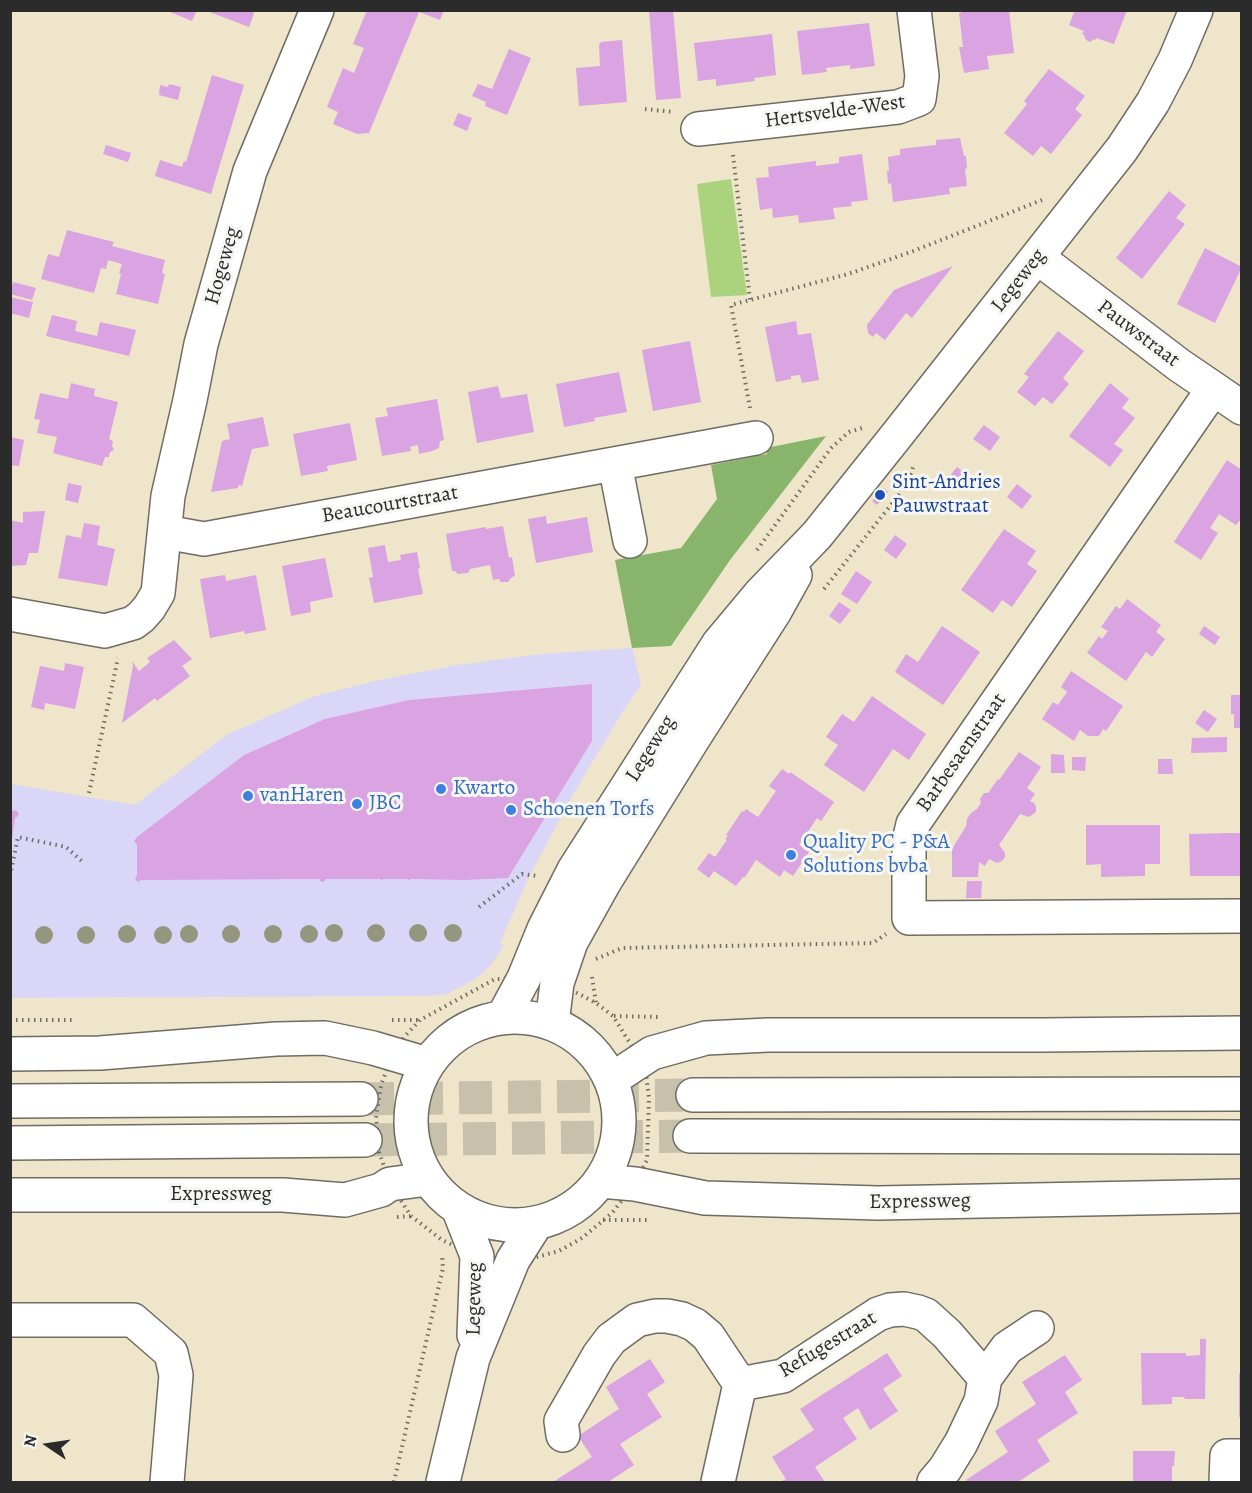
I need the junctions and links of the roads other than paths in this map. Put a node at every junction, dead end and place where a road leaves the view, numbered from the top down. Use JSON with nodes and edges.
{"nodes":[{"id":1,"x":317,"y":10,"type":"edge"},
{"id":2,"x":914,"y":10,"type":"edge"},
{"id":3,"x":1196,"y":10,"type":"edge"},
{"id":4,"x":714,"y":127,"type":"road end"},
{"id":5,"x":1037,"y":257,"type":"junction"},
{"id":6,"x":1214,"y":389,"type":"junction"},
{"id":7,"x":1242,"y":408,"type":"edge"},
{"id":8,"x":756,"y":438,"type":"road end"},
{"id":9,"x":615,"y":464,"type":"junction"},
{"id":10,"x":165,"y":532,"type":"junction"},
{"id":11,"x":816,"y":535,"type":"junction"},
{"id":12,"x":630,"y":542,"type":"dead end"},
{"id":13,"x":10,"y":614,"type":"edge"},
{"id":14,"x":1242,"y":915,"type":"edge"},
{"id":15,"x":503,"y":1017,"type":"junction"},
{"id":16,"x":552,"y":1023,"type":"junction"},
{"id":17,"x":1242,"y":1033,"type":"edge"},
{"id":18,"x":10,"y":1054,"type":"edge"},
{"id":19,"x":427,"y":1064,"type":"junction"},
{"id":20,"x":611,"y":1080,"type":"junction"},
{"id":21,"x":1242,"y":1094,"type":"edge"},
{"id":22,"x":693,"y":1095,"type":"tunnel mouth"},
{"id":23,"x":361,"y":1099,"type":"tunnel mouth"},
{"id":24,"x":10,"y":1101,"type":"edge"},
{"id":25,"x":690,"y":1136,"type":"tunnel mouth"},
{"id":26,"x":1242,"y":1137,"type":"edge"},
{"id":27,"x":365,"y":1140,"type":"tunnel mouth"},
{"id":28,"x":10,"y":1143,"type":"edge"},
{"id":29,"x":428,"y":1179,"type":"junction"},
{"id":30,"x":600,"y":1181,"type":"junction"},
{"id":31,"x":10,"y":1196,"type":"edge"},
{"id":32,"x":1242,"y":1196,"type":"edge"},
{"id":33,"x":458,"y":1208,"type":"junction"},
{"id":34,"x":534,"y":1227,"type":"junction"},
{"id":35,"x":10,"y":1320,"type":"edge"},
{"id":36,"x":1037,"y":1328,"type":"dead end"},
{"id":37,"x":473,"y":1358,"type":"junction"},
{"id":38,"x":985,"y":1378,"type":"junction"},
{"id":39,"x":740,"y":1384,"type":"junction"},
{"id":40,"x":562,"y":1435,"type":"dead end"},
{"id":41,"x":1242,"y":1456,"type":"edge"},
{"id":42,"x":167,"y":1482,"type":"edge"},
{"id":43,"x":443,"y":1482,"type":"edge"},
{"id":44,"x":718,"y":1482,"type":"edge"},
{"id":45,"x":934,"y":1482,"type":"edge"},
{"id":46,"x":1226,"y":1482,"type":"edge"}],
"edges":[{"from":1,"to":10,"type":"main road","name":"Hogeweg"},
{"from":2,"to":4,"type":"main road","name":"Hertsvelde-West"},
{"from":3,"to":5,"type":"main road","name":"Legeweg"},
{"from":5,"to":6,"type":"main road","name":"Pauwstraat"},
{"from":5,"to":11,"type":"main road","name":"Legeweg"},
{"from":6,"to":7,"type":"main road","name":"Pauwstraat"},
{"from":6,"to":14,"type":"main road","name":"Barbesaenstraat"},
{"from":8,"to":9,"type":"main road","name":"Beaucourtstraat"},
{"from":9,"to":10,"type":"main road","name":"Beaucourtstraat"},
{"from":9,"to":12,"type":"main road"},
{"from":10,"to":13,"type":"main road","name":"Hogeweg"},
{"from":11,"to":15,"type":"main road","name":"Legeweg"},
{"from":11,"to":16,"type":"main road","name":"Legeweg"},
{"from":15,"to":16,"type":"main road"},
{"from":15,"to":19,"type":"main road"},
{"from":16,"to":20,"type":"main road"},
{"from":17,"to":20,"type":"main road"},
{"from":18,"to":19,"type":"main road"},
{"from":19,"to":29,"type":"main road"},
{"from":20,"to":30,"type":"main road"},
{"from":21,"to":22,"type":"main road"},
{"from":23,"to":24,"type":"main road"},
{"from":25,"to":26,"type":"main road"},
{"from":27,"to":28,"type":"main road"},
{"from":29,"to":31,"type":"main road","name":"Expressweg"},
{"from":29,"to":33,"type":"main road"},
{"from":30,"to":32,"type":"main road","name":"Expressweg"},
{"from":30,"to":34,"type":"main road"},
{"from":33,"to":34,"type":"main road"},
{"from":33,"to":37,"type":"main road","name":"Legeweg"},
{"from":34,"to":37,"type":"main road","name":"Legeweg"},
{"from":35,"to":42,"type":"main road"},
{"from":36,"to":38,"type":"main road"},
{"from":37,"to":43,"type":"main road","name":"Legeweg"},
{"from":38,"to":39,"type":"main road","name":"Refugestraat"},
{"from":38,"to":45,"type":"main road"},
{"from":39,"to":40,"type":"main road"},
{"from":39,"to":44,"type":"main road"},
{"from":41,"to":46,"type":"main road"}]}
